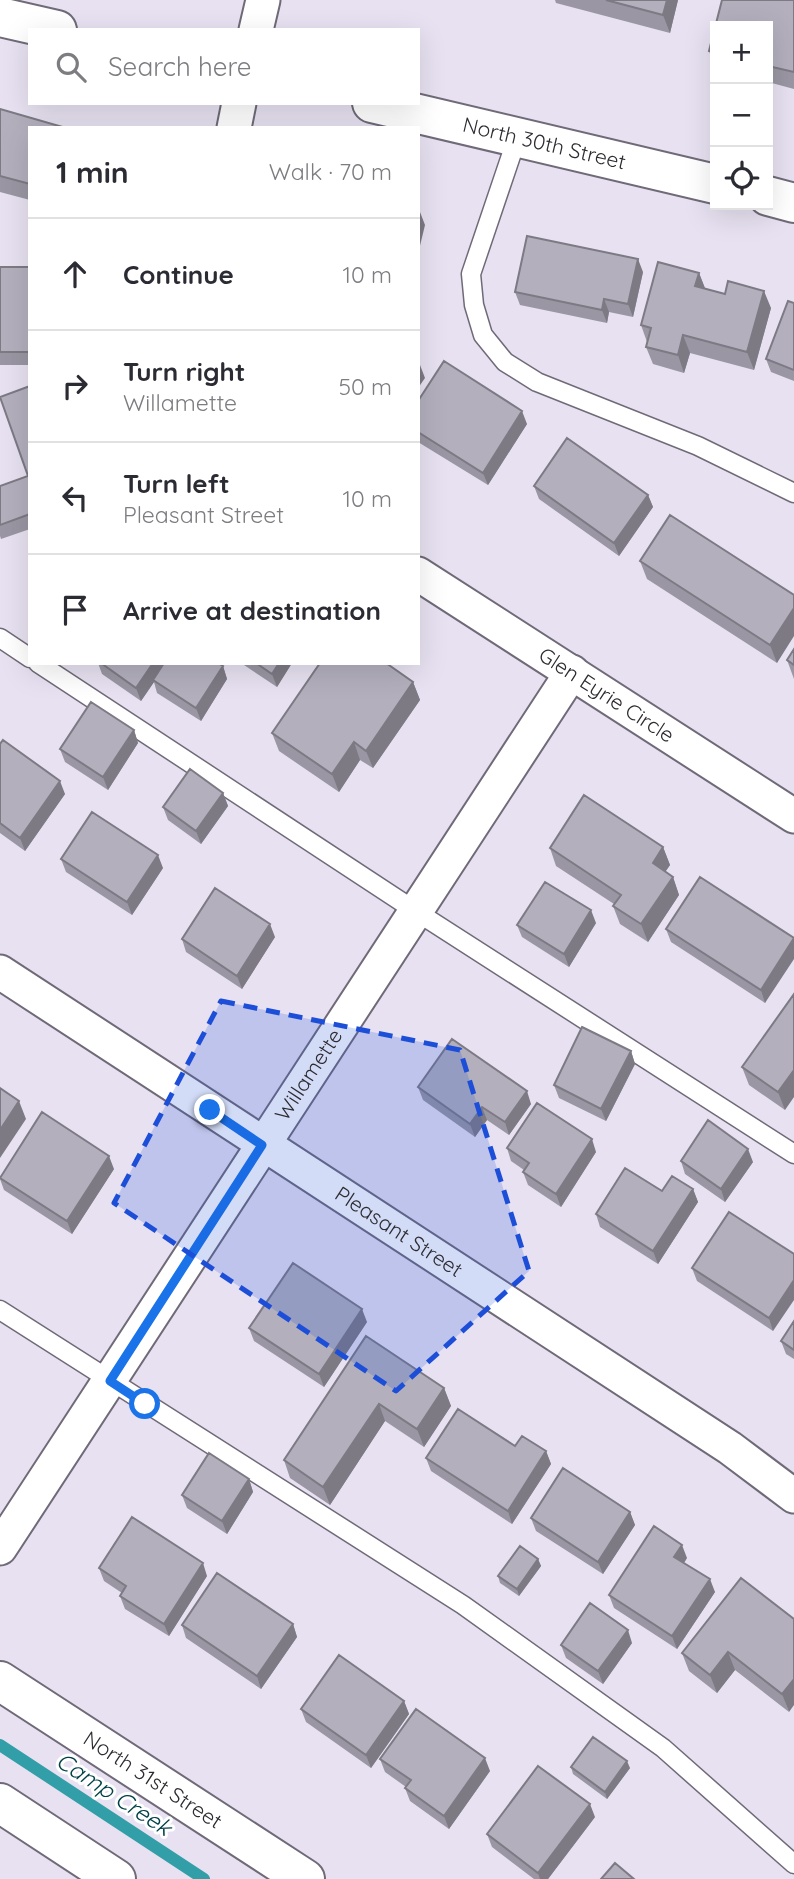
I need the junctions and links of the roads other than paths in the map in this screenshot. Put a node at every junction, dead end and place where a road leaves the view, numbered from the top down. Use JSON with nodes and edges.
{"nodes":[{"id":1,"x":263,"y":0,"type":"edge"},
{"id":2,"x":0,"y":16,"type":"edge"},
{"id":3,"x":49,"y":28,"type":"edge"},
{"id":4,"x":256,"y":28,"type":"edge"},
{"id":5,"x":239,"y":105,"type":"edge"},
{"id":6,"x":380,"y":105,"type":"edge"},
{"id":7,"x":234,"y":126,"type":"edge"},
{"id":8,"x":517,"y":138,"type":"junction"},
{"id":9,"x":710,"y":183,"type":"edge"},
{"id":10,"x":773,"y":198,"type":"edge"},
{"id":11,"x":794,"y":203,"type":"edge"},
{"id":12,"x":794,"y":493,"type":"edge"},
{"id":13,"x":420,"y":574,"type":"edge"},
{"id":14,"x":0,"y":638,"type":"edge"},
{"id":15,"x":28,"y":657,"type":"edge"},
{"id":16,"x":41,"y":665,"type":"edge"},
{"id":17,"x":572,"y":672,"type":"junction"},
{"id":18,"x":794,"y":816,"type":"edge"},
{"id":19,"x":417,"y":912,"type":"junction"},
{"id":20,"x":0,"y":972,"type":"edge"},
{"id":21,"x":262,"y":1145,"type":"junction"},
{"id":22,"x":794,"y":1154,"type":"edge"},
{"id":23,"x":0,"y":1310,"type":"edge"},
{"id":24,"x":110,"y":1381,"type":"junction"},
{"id":25,"x":794,"y":1496,"type":"edge"},
{"id":26,"x":0,"y":1548,"type":"edge"},
{"id":27,"x":0,"y":1681,"type":"edge"},
{"id":28,"x":0,"y":1803,"type":"edge"},
{"id":29,"x":794,"y":1864,"type":"edge"},
{"id":30,"x":116,"y":1879,"type":"edge"},
{"id":31,"x":306,"y":1879,"type":"edge"}],
"edges":[{"from":1,"to":4,"type":"street"},
{"from":2,"to":3,"type":"main road"},
{"from":5,"to":7,"type":"street"},
{"from":6,"to":8,"type":"main road","name":"North 30th Street"},
{"from":8,"to":9,"type":"main road","name":"North 30th Street"},
{"from":8,"to":12,"type":"lane"},
{"from":10,"to":11,"type":"main road"},
{"from":13,"to":17,"type":"street","name":"Glen Eyrie Circle"},
{"from":14,"to":15,"type":"lane"},
{"from":16,"to":19,"type":"lane"},
{"from":17,"to":18,"type":"street","name":"Glen Eyrie Circle"},
{"from":17,"to":19,"type":"street","name":"Willamette"},
{"from":19,"to":21,"type":"street","name":"Willamette"},
{"from":19,"to":22,"type":"lane"},
{"from":20,"to":21,"type":"street","name":"Pleasant Street"},
{"from":21,"to":24,"type":"street","name":"Willamette"},
{"from":21,"to":25,"type":"street","name":"Pleasant Street"},
{"from":23,"to":24,"type":"lane"},
{"from":24,"to":26,"type":"street","name":"Willamette"},
{"from":24,"to":29,"type":"lane"},
{"from":27,"to":31,"type":"main road","name":"North 31st Street"},
{"from":28,"to":30,"type":"main road"}]}
